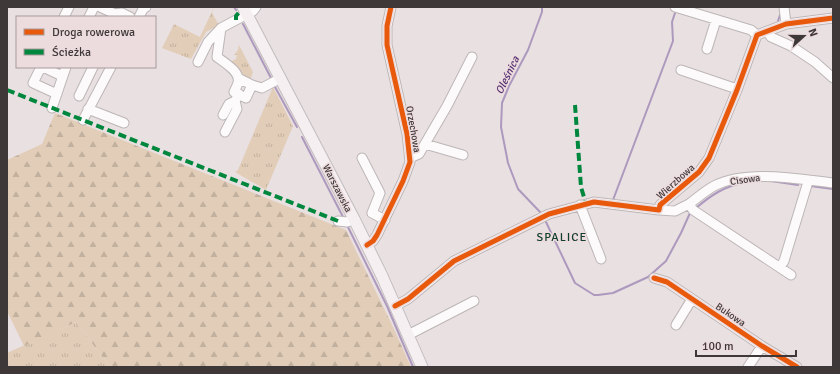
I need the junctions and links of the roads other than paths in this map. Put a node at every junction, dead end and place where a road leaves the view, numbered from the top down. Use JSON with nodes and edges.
{"nodes":[{"id":1,"x":69,"y":7,"type":"edge"},
{"id":2,"x":94,"y":7,"type":"edge"},
{"id":3,"x":391,"y":7,"type":"edge"},
{"id":4,"x":675,"y":7,"type":"edge"},
{"id":5,"x":784,"y":7,"type":"edge"},
{"id":6,"x":248,"y":9,"type":"edge"},
{"id":7,"x":104,"y":11,"type":"edge"},
{"id":8,"x":119,"y":12,"type":"edge"},
{"id":9,"x":64,"y":16,"type":"edge"},
{"id":10,"x":90,"y":16,"type":"edge"},
{"id":11,"x":833,"y":18,"type":"edge"},
{"id":12,"x":716,"y":20,"type":"junction"},
{"id":13,"x":786,"y":24,"type":"junction"},
{"id":14,"x":221,"y":28,"type":"junction"},
{"id":15,"x":767,"y":31,"type":"junction"},
{"id":16,"x":757,"y":34,"type":"junction"},
{"id":17,"x":707,"y":49,"type":"dead end"},
{"id":18,"x":472,"y":57,"type":"dead end"},
{"id":19,"x":198,"y":62,"type":"dead end"},
{"id":20,"x":42,"y":68,"type":"edge"},
{"id":21,"x":44,"y":68,"type":"edge"},
{"id":22,"x":66,"y":68,"type":"edge"},
{"id":23,"x":93,"y":68,"type":"edge"},
{"id":24,"x":110,"y":68,"type":"edge"},
{"id":25,"x":681,"y":70,"type":"dead end"},
{"id":26,"x":62,"y":76,"type":"junction"},
{"id":27,"x":238,"y":78,"type":"junction"},
{"id":28,"x":281,"y":78,"type":"junction"},
{"id":29,"x":833,"y":78,"type":"edge"},
{"id":30,"x":252,"y":85,"type":"junction"},
{"id":31,"x":737,"y":89,"type":"junction"},
{"id":32,"x":57,"y":94,"type":"junction"},
{"id":33,"x":79,"y":96,"type":"dead end"},
{"id":34,"x":237,"y":98,"type":"junction"},
{"id":35,"x":52,"y":108,"type":"dead end"},
{"id":36,"x":88,"y":109,"type":"junction"},
{"id":37,"x":223,"y":115,"type":"dead end"},
{"id":38,"x":83,"y":120,"type":"dead end"},
{"id":39,"x":124,"y":123,"type":"dead end"},
{"id":40,"x":225,"y":132,"type":"dead end"},
{"id":41,"x":425,"y":144,"type":"junction"},
{"id":42,"x":463,"y":155,"type":"dead end"},
{"id":43,"x":362,"y":158,"type":"dead end"},
{"id":44,"x":410,"y":158,"type":"junction"},
{"id":45,"x":807,"y":180,"type":"junction"},
{"id":46,"x":833,"y":184,"type":"edge"},
{"id":47,"x":689,"y":204,"type":"junction"},
{"id":48,"x":580,"y":205,"type":"junction"},
{"id":49,"x":659,"y":210,"type":"junction"},
{"id":50,"x":354,"y":219,"type":"junction"},
{"id":51,"x":385,"y":220,"type":"junction"},
{"id":52,"x":338,"y":221,"type":"dead end"},
{"id":53,"x":367,"y":244,"type":"junction"},
{"id":54,"x":601,"y":259,"type":"dead end"},
{"id":55,"x":780,"y":267,"type":"junction"},
{"id":56,"x":791,"y":275,"type":"dead end"},
{"id":57,"x":654,"y":278,"type":"dead end"},
{"id":58,"x":692,"y":299,"type":"junction"},
{"id":59,"x":474,"y":301,"type":"dead end"},
{"id":60,"x":395,"y":306,"type":"junction"},
{"id":61,"x":676,"y":325,"type":"dead end"},
{"id":62,"x":408,"y":335,"type":"junction"},
{"id":63,"x":762,"y":346,"type":"junction"},
{"id":64,"x":422,"y":367,"type":"edge"},
{"id":65,"x":748,"y":367,"type":"edge"},
{"id":66,"x":797,"y":367,"type":"edge"}],
"edges":[{"from":1,"to":9,"type":"street"},
{"from":2,"to":10,"type":"street"},
{"from":3,"to":44,"type":"street","name":"Orzechowa"},
{"from":4,"to":12,"type":"street"},
{"from":5,"to":13,"type":"street"},
{"from":6,"to":14,"type":"street"},
{"from":6,"to":28,"type":"main road","name":"Warszawska"},
{"from":7,"to":8,"type":"street"},
{"from":11,"to":13,"type":"street"},
{"from":12,"to":16,"type":"street"},
{"from":12,"to":17,"type":"street"},
{"from":13,"to":15,"type":"street"},
{"from":14,"to":19,"type":"street"},
{"from":14,"to":27,"type":"street"},
{"from":15,"to":16,"type":"street"},
{"from":15,"to":29,"type":"street"},
{"from":16,"to":31,"type":"street","name":"Wierzbowa"},
{"from":18,"to":41,"type":"street"},
{"from":20,"to":32,"type":"street"},
{"from":21,"to":26,"type":"street"},
{"from":22,"to":26,"type":"street"},
{"from":23,"to":33,"type":"street"},
{"from":24,"to":36,"type":"street"},
{"from":25,"to":31,"type":"street"},
{"from":26,"to":32,"type":"street"},
{"from":27,"to":30,"type":"street"},
{"from":27,"to":34,"type":"street"},
{"from":28,"to":30,"type":"street"},
{"from":28,"to":50,"type":"main road","name":"Warszawska"},
{"from":30,"to":34,"type":"street"},
{"from":31,"to":49,"type":"street","name":"Wierzbowa"},
{"from":32,"to":35,"type":"street"},
{"from":34,"to":37,"type":"street"},
{"from":34,"to":40,"type":"street"},
{"from":36,"to":38,"type":"street"},
{"from":36,"to":39,"type":"street"},
{"from":41,"to":42,"type":"street"},
{"from":41,"to":44,"type":"street"},
{"from":43,"to":51,"type":"street"},
{"from":44,"to":51,"type":"street","name":"Orzechowa"},
{"from":45,"to":46,"type":"street","name":"Cisowa"},
{"from":45,"to":47,"type":"street","name":"Cisowa"},
{"from":45,"to":55,"type":"street"},
{"from":47,"to":49,"type":"street","name":"Cisowa"},
{"from":47,"to":55,"type":"street"},
{"from":48,"to":49,"type":"street","name":"Wierzbowa"},
{"from":48,"to":54,"type":"street"},
{"from":48,"to":60,"type":"street","name":"Wierzbowa"},
{"from":50,"to":52,"type":"street"},
{"from":50,"to":53,"type":"main road","name":"Warszawska"},
{"from":51,"to":53,"type":"street","name":"Orzechowa"},
{"from":53,"to":60,"type":"main road","name":"Warszawska"},
{"from":55,"to":56,"type":"street"},
{"from":57,"to":58,"type":"street","name":"Bukowa"},
{"from":58,"to":61,"type":"street"},
{"from":58,"to":63,"type":"street","name":"Bukowa"},
{"from":59,"to":62,"type":"street"},
{"from":60,"to":62,"type":"main road","name":"Warszawska"},
{"from":62,"to":64,"type":"main road","name":"Warszawska"},
{"from":63,"to":65,"type":"street"},
{"from":63,"to":66,"type":"street","name":"Bukowa"}]}
